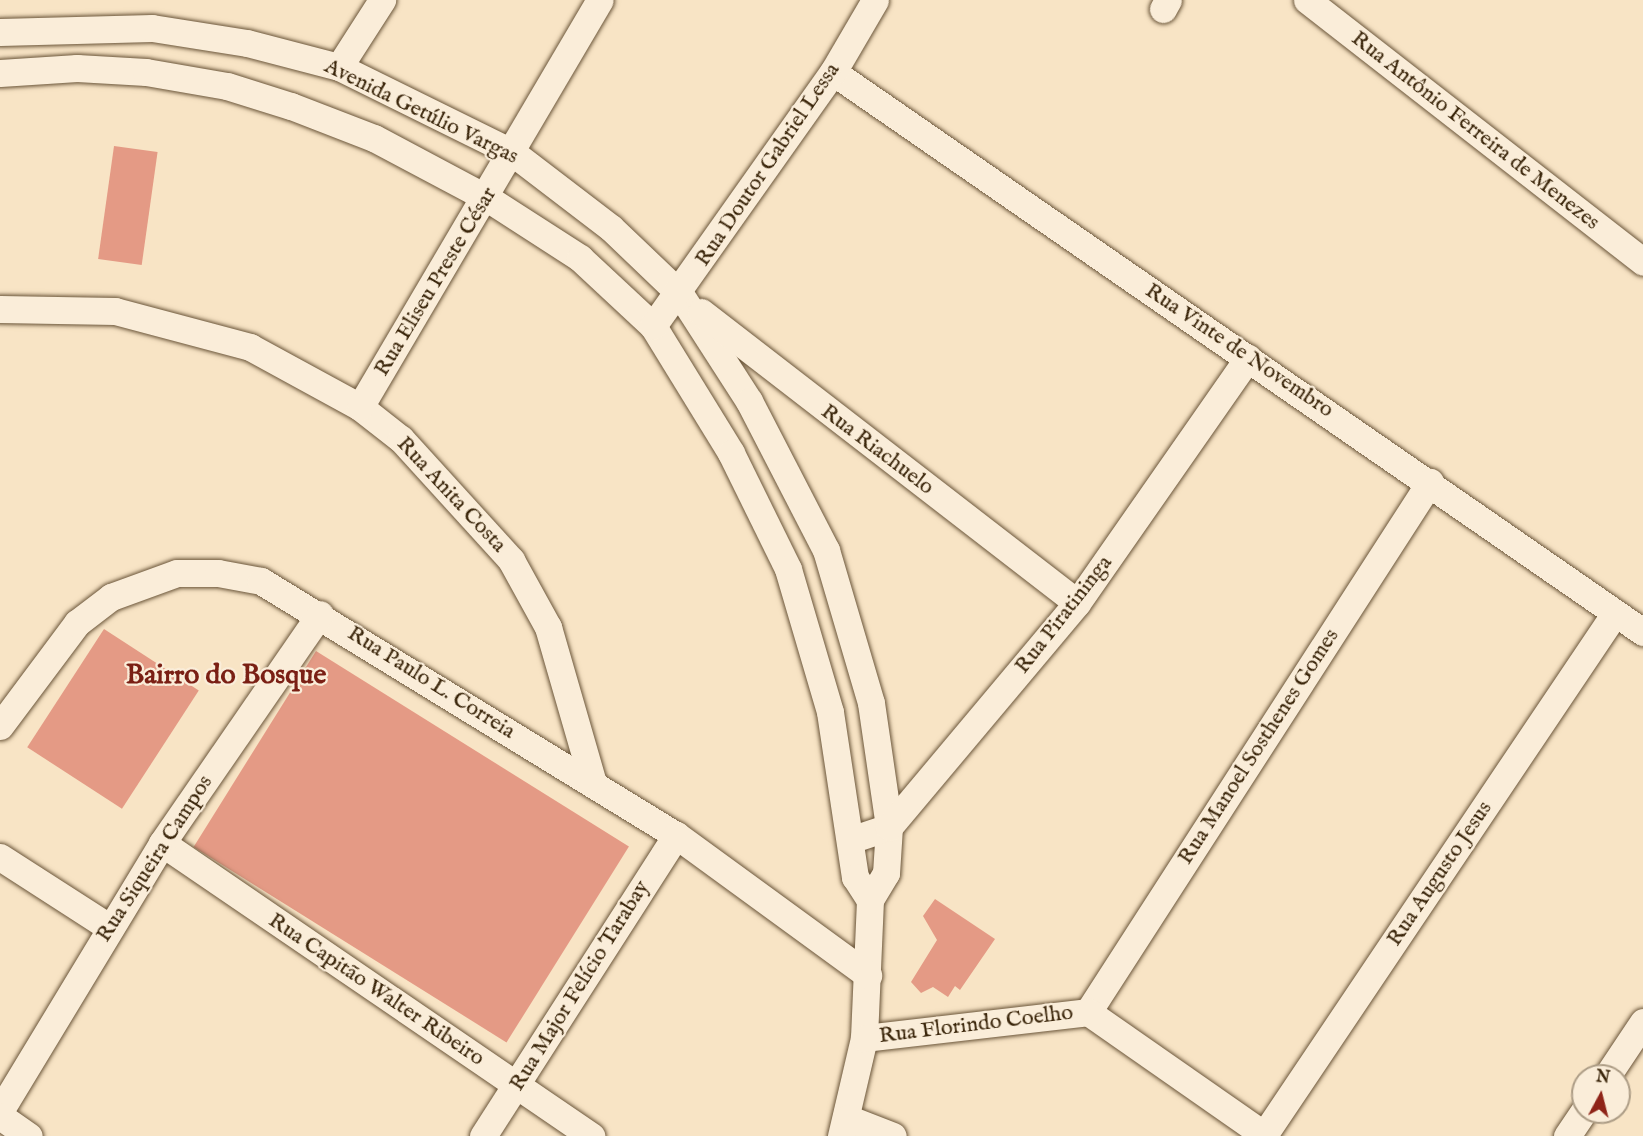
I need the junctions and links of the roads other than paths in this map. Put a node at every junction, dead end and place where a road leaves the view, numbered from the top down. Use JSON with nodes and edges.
{"nodes":[{"id":1,"x":382,"y":0,"type":"edge"},
{"id":2,"x":600,"y":0,"type":"edge"},
{"id":3,"x":875,"y":0,"type":"edge"},
{"id":4,"x":1307,"y":0,"type":"edge"},
{"id":5,"x":0,"y":32,"type":"edge"},
{"id":6,"x":339,"y":67,"type":"junction"},
{"id":7,"x":833,"y":72,"type":"junction"},
{"id":8,"x":0,"y":73,"type":"edge"},
{"id":9,"x":513,"y":153,"type":"junction"},
{"id":10,"x":487,"y":198,"type":"junction"},
{"id":11,"x":1643,"y":262,"type":"edge"},
{"id":12,"x":680,"y":294,"type":"junction"},
{"id":13,"x":4,"y":314,"type":"edge"},
{"id":14,"x":653,"y":326,"type":"junction"},
{"id":15,"x":1248,"y":358,"type":"junction"},
{"id":16,"x":360,"y":407,"type":"junction"},
{"id":17,"x":1430,"y":482,"type":"junction"},
{"id":18,"x":1077,"y":603,"type":"junction"},
{"id":19,"x":1615,"y":613,"type":"junction"},
{"id":20,"x":320,"y":614,"type":"junction"},
{"id":21,"x":1643,"y":632,"type":"edge"},
{"id":22,"x":578,"y":721,"type":"junction"},
{"id":23,"x":0,"y":726,"type":"edge"},
{"id":24,"x":546,"y":754,"type":"junction"},
{"id":25,"x":593,"y":783,"type":"junction"},
{"id":26,"x":889,"y":827,"type":"junction"},
{"id":27,"x":676,"y":835,"type":"junction"},
{"id":28,"x":850,"y":840,"type":"junction"},
{"id":29,"x":162,"y":843,"type":"junction"},
{"id":30,"x":0,"y":857,"type":"edge"},
{"id":31,"x":870,"y":900,"type":"junction"},
{"id":32,"x":110,"y":928,"type":"junction"},
{"id":33,"x":868,"y":975,"type":"junction"},
{"id":34,"x":1088,"y":1012,"type":"junction"},
{"id":35,"x":1643,"y":1022,"type":"edge"},
{"id":36,"x":864,"y":1038,"type":"junction"},
{"id":37,"x":1615,"y":1064,"type":"edge"},
{"id":38,"x":516,"y":1086,"type":"junction"},
{"id":39,"x":0,"y":1111,"type":"edge"},
{"id":40,"x":0,"y":1116,"type":"edge"},
{"id":41,"x":844,"y":1127,"type":"edge"},
{"id":42,"x":1265,"y":1135,"type":"edge"},
{"id":43,"x":29,"y":1136,"type":"edge"},
{"id":44,"x":483,"y":1136,"type":"edge"},
{"id":45,"x":591,"y":1136,"type":"edge"},
{"id":46,"x":893,"y":1136,"type":"edge"}],
"edges":[{"from":1,"to":6,"type":"street"},
{"from":2,"to":9,"type":"street","name":"Rua Eliseu Preste César"},
{"from":3,"to":7,"type":"street","name":"Rua Doutor Gabriel Lessa"},
{"from":4,"to":11,"type":"street","name":"Rua Antônio Ferreira de Menezes"},
{"from":5,"to":6,"type":"street","name":"Avenida Getúlio Vargas"},
{"from":6,"to":9,"type":"street","name":"Avenida Getúlio Vargas"},
{"from":7,"to":12,"type":"street","name":"Rua Doutor Gabriel Lessa"},
{"from":7,"to":15,"type":"street","name":"Rua Vinte de Novembro"},
{"from":8,"to":10,"type":"street","name":"Avenida Getúlio Vargas"},
{"from":9,"to":10,"type":"street","name":"Rua Eliseu Preste César"},
{"from":9,"to":12,"type":"street","name":"Avenida Getúlio Vargas"},
{"from":10,"to":14,"type":"street","name":"Avenida Getúlio Vargas"},
{"from":10,"to":16,"type":"street","name":"Rua Eliseu Preste César"},
{"from":12,"to":14,"type":"street","name":"Rua Doutor Gabriel Lessa"},
{"from":12,"to":18,"type":"street","name":"Rua Riachuelo"},
{"from":12,"to":26,"type":"street","name":"Avenida Getúlio Vargas"},
{"from":13,"to":16,"type":"street","name":"Rua Anita Costa"},
{"from":14,"to":28,"type":"street","name":"Avenida Getúlio Vargas"},
{"from":15,"to":17,"type":"street","name":"Rua Vinte de Novembro"},
{"from":15,"to":18,"type":"street","name":"Rua Piratininga"},
{"from":16,"to":22,"type":"street","name":"Rua Anita Costa"},
{"from":17,"to":19,"type":"street","name":"Rua Vinte de Novembro"},
{"from":17,"to":34,"type":"street","name":"Rua Manoel Sosthenes Gomes"},
{"from":18,"to":26,"type":"street","name":"Rua Piratininga"},
{"from":19,"to":21,"type":"street","name":"Rua Vinte de Novembro"},
{"from":19,"to":42,"type":"street","name":"Rua Augusto Jesus"},
{"from":20,"to":23,"type":"street","name":"Rua Paulo L. Correia"},
{"from":20,"to":24,"type":"street","name":"Rua Paulo L. Correia"},
{"from":20,"to":29,"type":"street","name":"Rua Siqueira Campos"},
{"from":22,"to":24,"type":"street"},
{"from":22,"to":25,"type":"street","name":"Rua Anita Costa"},
{"from":24,"to":25,"type":"street","name":"Rua Paulo L. Correia"},
{"from":25,"to":27,"type":"street","name":"Rua Paulo L. Correia"},
{"from":26,"to":28,"type":"street"},
{"from":26,"to":31,"type":"street","name":"Avenida Getúlio Vargas"},
{"from":27,"to":33,"type":"street","name":"Rua Paulo L. Correia"},
{"from":27,"to":38,"type":"street","name":"Rua Major Felício Tarabay"},
{"from":28,"to":31,"type":"street","name":"Avenida Getúlio Vargas"},
{"from":29,"to":32,"type":"street","name":"Rua Siqueira Campos"},
{"from":29,"to":38,"type":"street","name":"Rua Capitão Walter Ribeiro"},
{"from":30,"to":32,"type":"street"},
{"from":31,"to":33,"type":"street","name":"Avenida Getúlio Vargas"},
{"from":32,"to":39,"type":"street","name":"Rua Siqueira Campos"},
{"from":33,"to":36,"type":"street","name":"Avenida Getúlio Vargas"},
{"from":34,"to":36,"type":"street","name":"Rua Florindo Coelho"},
{"from":34,"to":42,"type":"street","name":"Rua Florindo Coelho"},
{"from":35,"to":37,"type":"street"},
{"from":36,"to":41,"type":"street","name":"Avenida Getúlio Vargas"},
{"from":38,"to":44,"type":"street","name":"Rua Major Felício Tarabay"},
{"from":38,"to":45,"type":"street","name":"Rua Capitão Walter Ribeiro"},
{"from":40,"to":43,"type":"street"},
{"from":41,"to":46,"type":"street"}]}
